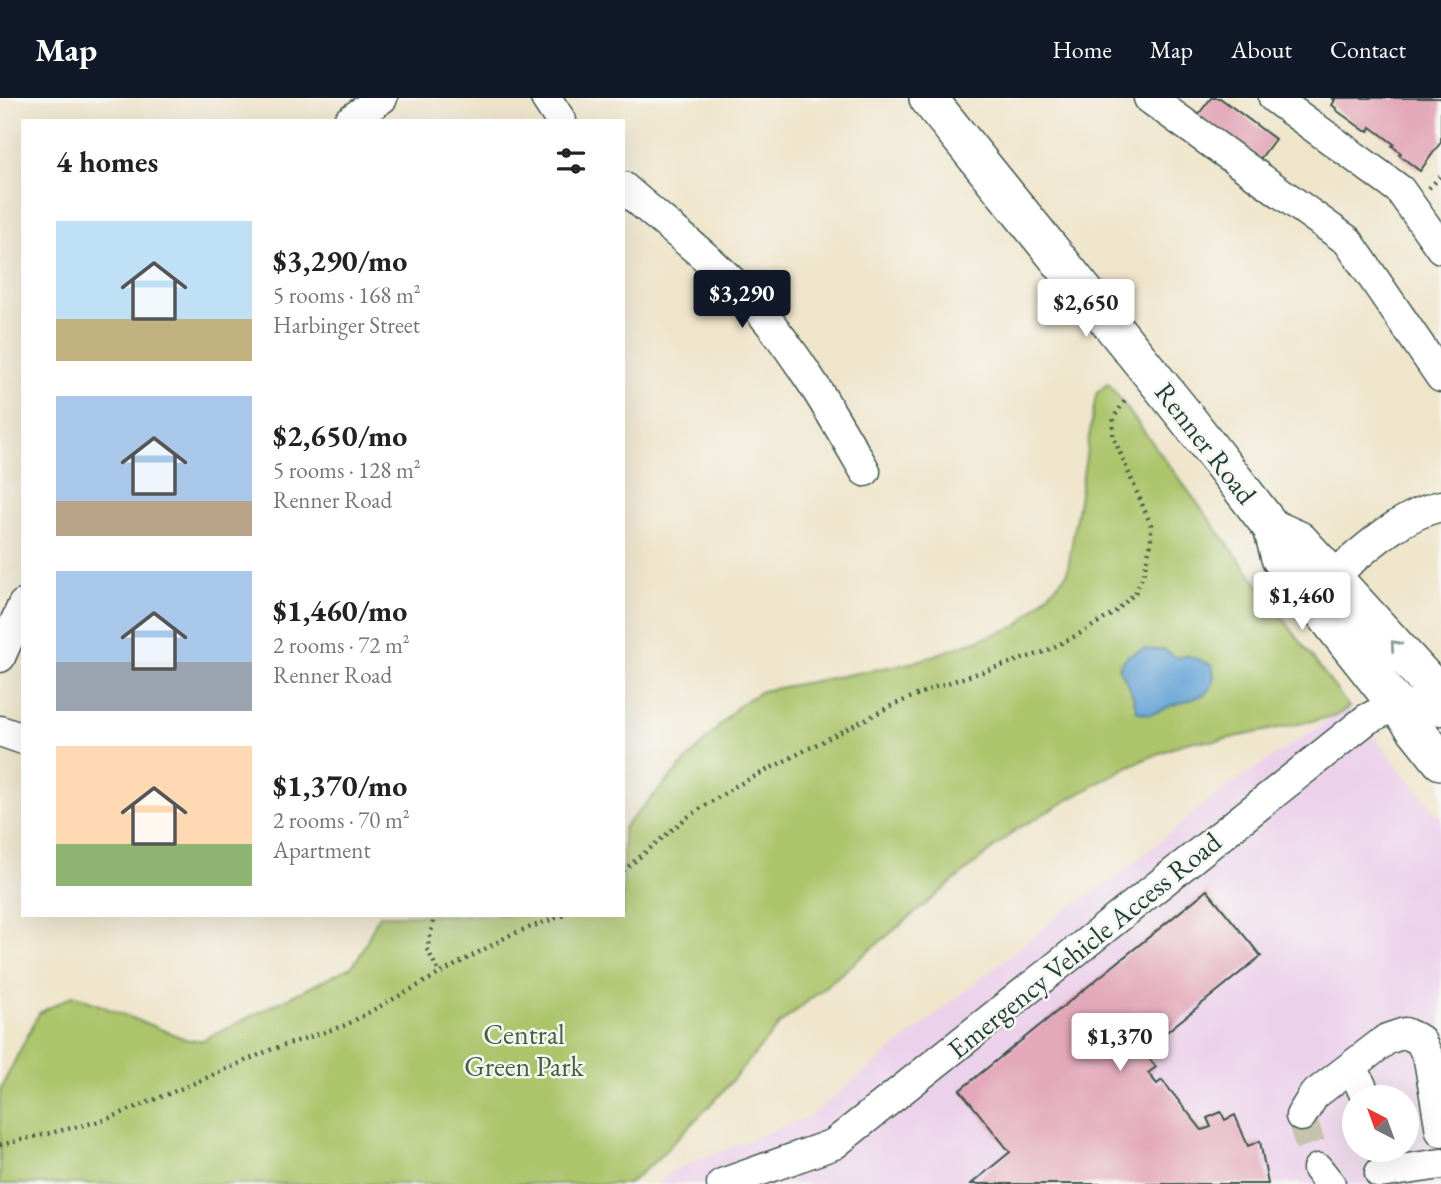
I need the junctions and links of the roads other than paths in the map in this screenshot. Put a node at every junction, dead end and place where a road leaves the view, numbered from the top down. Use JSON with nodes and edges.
{"nodes":[{"id":1,"x":382,"y":98,"type":"edge"},
{"id":2,"x":546,"y":98,"type":"edge"},
{"id":3,"x":928,"y":98,"type":"edge"},
{"id":4,"x":1149,"y":98,"type":"edge"},
{"id":5,"x":1274,"y":98,"type":"edge"},
{"id":6,"x":352,"y":119,"type":"edge"},
{"id":7,"x":560,"y":119,"type":"edge"},
{"id":8,"x":625,"y":189,"type":"edge"},
{"id":9,"x":1441,"y":248,"type":"edge"},
{"id":10,"x":1441,"y":377,"type":"edge"},
{"id":11,"x":865,"y":471,"type":"dead end"},
{"id":12,"x":1441,"y":506,"type":"edge"},
{"id":13,"x":1272,"y":528,"type":"junction"},
{"id":14,"x":1332,"y":577,"type":"junction"},
{"id":15,"x":21,"y":610,"type":"edge"},
{"id":16,"x":0,"y":657,"type":"edge"},
{"id":17,"x":1441,"y":696,"type":"edge"},
{"id":18,"x":1396,"y":705,"type":"junction"},
{"id":19,"x":1441,"y":710,"type":"edge"},
{"id":20,"x":0,"y":731,"type":"edge"},
{"id":21,"x":21,"y":738,"type":"edge"},
{"id":22,"x":1441,"y":761,"type":"edge"},
{"id":23,"x":1352,"y":1066,"type":"junction"},
{"id":24,"x":1361,"y":1085,"type":"edge"},
{"id":25,"x":1301,"y":1116,"type":"dead end"},
{"id":26,"x":1441,"y":1131,"type":"edge"},
{"id":27,"x":1441,"y":1164,"type":"edge"},
{"id":28,"x":1378,"y":1169,"type":"edge"},
{"id":29,"x":722,"y":1184,"type":"edge"}],
"edges":[{"from":1,"to":6,"type":"street"},
{"from":2,"to":7,"type":"street"},
{"from":3,"to":13,"type":"main road","name":"Renner Road"},
{"from":4,"to":10,"type":"street"},
{"from":5,"to":9,"type":"street"},
{"from":8,"to":11,"type":"street"},
{"from":12,"to":14,"type":"street"},
{"from":13,"to":14,"type":"main road","name":"Renner Road"},
{"from":13,"to":18,"type":"main road","name":"Renner Road"},
{"from":17,"to":14,"type":"main road","name":"Renner Road","one_way":true},
{"from":15,"to":16,"type":"street"},
{"from":18,"to":19,"type":"street"},
{"from":18,"to":22,"type":"main road","name":"Renner Road"},
{"from":18,"to":29,"type":"street","name":"Emergency Vehicle Access Road"},
{"from":20,"to":21,"type":"street"},
{"from":23,"to":24,"type":"street"},
{"from":23,"to":25,"type":"street"},
{"from":23,"to":26,"type":"street"},
{"from":27,"to":28,"type":"street"}]}
